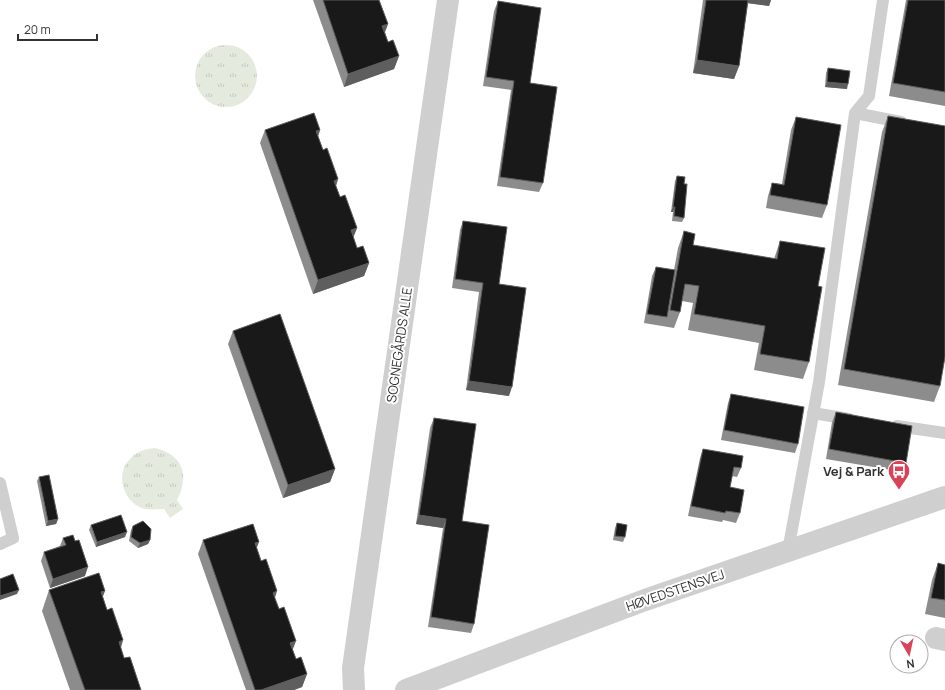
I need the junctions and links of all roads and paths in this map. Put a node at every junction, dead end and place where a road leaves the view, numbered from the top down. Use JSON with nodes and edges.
{"nodes":[{"id":1,"x":448,"y":0,"type":"edge"},
{"id":2,"x":883,"y":0,"type":"edge"},
{"id":3,"x":855,"y":114,"type":"junction"},
{"id":4,"x":915,"y":124,"type":"edge"},
{"id":5,"x":813,"y":413,"type":"junction"},
{"id":6,"x":860,"y":420,"type":"edge"},
{"id":7,"x":883,"y":424,"type":"edge"},
{"id":8,"x":945,"y":433,"type":"edge"},
{"id":9,"x":0,"y":483,"type":"edge"},
{"id":10,"x":945,"y":497,"type":"edge"},
{"id":11,"x":0,"y":544,"type":"edge"},
{"id":12,"x":788,"y":551,"type":"junction"},
{"id":13,"x":354,"y":690,"type":"edge"},
{"id":14,"x":406,"y":690,"type":"edge"}],
"edges":[{"from":1,"to":13,"type":"street","name":"SOGNEGÅRDS ALLE"},
{"from":2,"to":3,"type":"lane"},
{"from":3,"to":4,"type":"lane"},
{"from":3,"to":5,"type":"lane"},
{"from":5,"to":6,"type":"lane"},
{"from":5,"to":12,"type":"lane"},
{"from":7,"to":8,"type":"lane"},
{"from":9,"to":11,"type":"lane"},
{"from":10,"to":12,"type":"street","name":"HØVEDSTENSVEJ"},
{"from":12,"to":14,"type":"street","name":"HØVEDSTENSVEJ"}]}
